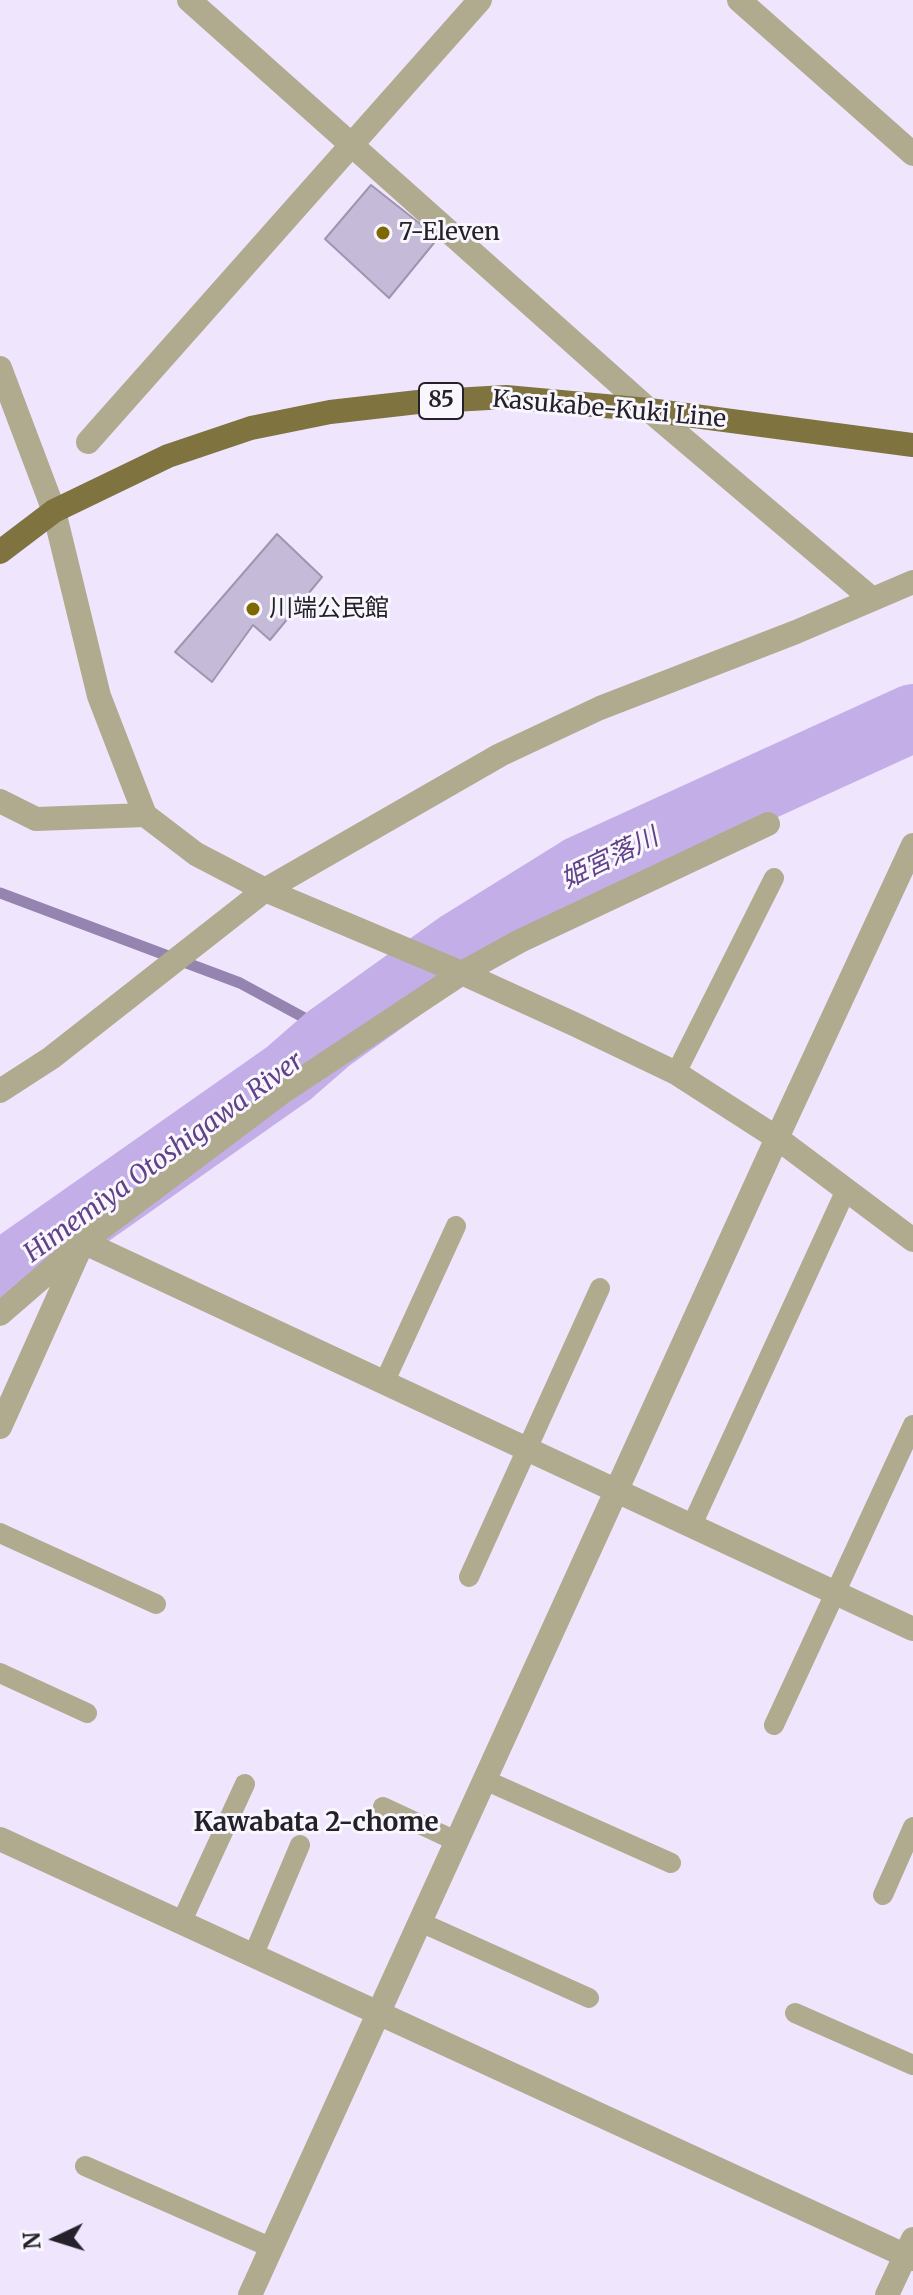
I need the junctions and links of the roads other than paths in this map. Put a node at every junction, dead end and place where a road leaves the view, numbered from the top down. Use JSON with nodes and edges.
{"nodes":[{"id":1,"x":189,"y":0,"type":"edge"},
{"id":2,"x":480,"y":0,"type":"edge"},
{"id":3,"x":739,"y":0,"type":"edge"},
{"id":4,"x":352,"y":145,"type":"junction"},
{"id":5,"x":913,"y":154,"type":"edge"},
{"id":6,"x":0,"y":368,"type":"edge"},
{"id":7,"x":5,"y":395,"type":"edge"},
{"id":8,"x":649,"y":410,"type":"junction"},
{"id":9,"x":88,"y":442,"type":"dead end"},
{"id":10,"x":913,"y":445,"type":"edge"},
{"id":11,"x":54,"y":511,"type":"junction"},
{"id":12,"x":0,"y":552,"type":"edge"},
{"id":13,"x":913,"y":582,"type":"edge"},
{"id":14,"x":872,"y":599,"type":"junction"},
{"id":15,"x":0,"y":801,"type":"edge"},
{"id":16,"x":145,"y":815,"type":"junction"},
{"id":17,"x":768,"y":824,"type":"dead end"},
{"id":18,"x":913,"y":847,"type":"edge"},
{"id":19,"x":774,"y":878,"type":"dead end"},
{"id":20,"x":265,"y":890,"type":"junction"},
{"id":21,"x":462,"y":973,"type":"junction"},
{"id":22,"x":676,"y":1073,"type":"junction"},
{"id":23,"x":0,"y":1091,"type":"edge"},
{"id":24,"x":777,"y":1138,"type":"junction"},
{"id":25,"x":846,"y":1190,"type":"junction"},
{"id":26,"x":456,"y":1226,"type":"dead end"},
{"id":27,"x":913,"y":1240,"type":"edge"},
{"id":28,"x":83,"y":1242,"type":"junction"},
{"id":29,"x":600,"y":1288,"type":"dead end"},
{"id":30,"x":0,"y":1314,"type":"edge"},
{"id":31,"x":384,"y":1383,"type":"junction"},
{"id":32,"x":913,"y":1425,"type":"edge"},
{"id":33,"x":0,"y":1427,"type":"edge"},
{"id":34,"x":526,"y":1450,"type":"junction"},
{"id":35,"x":616,"y":1492,"type":"junction"},
{"id":36,"x":691,"y":1527,"type":"junction"},
{"id":37,"x":0,"y":1533,"type":"edge"},
{"id":38,"x":469,"y":1577,"type":"dead end"},
{"id":39,"x":835,"y":1593,"type":"junction"},
{"id":40,"x":156,"y":1604,"type":"dead end"},
{"id":41,"x":913,"y":1629,"type":"edge"},
{"id":42,"x":0,"y":1673,"type":"edge"},
{"id":43,"x":87,"y":1713,"type":"dead end"},
{"id":44,"x":774,"y":1725,"type":"dead end"},
{"id":45,"x":485,"y":1780,"type":"junction"},
{"id":46,"x":245,"y":1784,"type":"dead end"},
{"id":47,"x":383,"y":1807,"type":"dead end"},
{"id":48,"x":913,"y":1827,"type":"edge"},
{"id":49,"x":0,"y":1839,"type":"edge"},
{"id":50,"x":456,"y":1841,"type":"junction"},
{"id":51,"x":300,"y":1845,"type":"dead end"},
{"id":52,"x":671,"y":1863,"type":"dead end"},
{"id":53,"x":883,"y":1895,"type":"dead end"},
{"id":54,"x":420,"y":1922,"type":"junction"},
{"id":55,"x":181,"y":1923,"type":"junction"},
{"id":56,"x":253,"y":1956,"type":"junction"},
{"id":57,"x":589,"y":1998,"type":"dead end"},
{"id":58,"x":378,"y":2013,"type":"junction"},
{"id":59,"x":795,"y":2013,"type":"dead end"},
{"id":60,"x":913,"y":2065,"type":"edge"},
{"id":61,"x":85,"y":2166,"type":"dead end"},
{"id":62,"x":272,"y":2248,"type":"junction"},
{"id":63,"x":911,"y":2251,"type":"edge"},
{"id":64,"x":250,"y":2295,"type":"edge"},
{"id":65,"x":887,"y":2295,"type":"edge"}],
"edges":[{"from":1,"to":4,"type":"street"},
{"from":2,"to":4,"type":"street"},
{"from":3,"to":5,"type":"street"},
{"from":4,"to":8,"type":"street"},
{"from":4,"to":9,"type":"street"},
{"from":6,"to":7,"type":"street"},
{"from":7,"to":11,"type":"street"},
{"from":8,"to":10,"type":"main road","name":"Kasukabe-Kuki Line","number":"85"},
{"from":8,"to":11,"type":"main road","name":"Kasukabe-Kuki Line","number":"85"},
{"from":8,"to":14,"type":"street"},
{"from":11,"to":12,"type":"main road","name":"Kasukabe-Kuki Line","number":"85"},
{"from":11,"to":16,"type":"street"},
{"from":13,"to":14,"type":"street"},
{"from":14,"to":20,"type":"street"},
{"from":15,"to":16,"type":"street"},
{"from":16,"to":20,"type":"street"},
{"from":17,"to":21,"type":"street"},
{"from":18,"to":24,"type":"street"},
{"from":19,"to":22,"type":"lane"},
{"from":20,"to":21,"type":"street"},
{"from":20,"to":23,"type":"street"},
{"from":21,"to":22,"type":"street"},
{"from":21,"to":28,"type":"street"},
{"from":22,"to":24,"type":"street"},
{"from":24,"to":25,"type":"street"},
{"from":24,"to":35,"type":"street"},
{"from":25,"to":27,"type":"street"},
{"from":25,"to":36,"type":"lane"},
{"from":26,"to":31,"type":"lane"},
{"from":28,"to":30,"type":"street"},
{"from":28,"to":31,"type":"street"},
{"from":28,"to":33,"type":"street"},
{"from":29,"to":34,"type":"lane"},
{"from":31,"to":34,"type":"street"},
{"from":32,"to":39,"type":"lane"},
{"from":34,"to":35,"type":"street"},
{"from":34,"to":38,"type":"lane"},
{"from":35,"to":36,"type":"street"},
{"from":35,"to":45,"type":"street"},
{"from":36,"to":39,"type":"street"},
{"from":37,"to":40,"type":"lane"},
{"from":39,"to":41,"type":"street"},
{"from":39,"to":44,"type":"lane"},
{"from":42,"to":43,"type":"lane"},
{"from":45,"to":50,"type":"street"},
{"from":45,"to":52,"type":"lane"},
{"from":46,"to":55,"type":"lane"},
{"from":47,"to":50,"type":"lane"},
{"from":48,"to":53,"type":"lane"},
{"from":49,"to":55,"type":"street"},
{"from":50,"to":54,"type":"street"},
{"from":51,"to":56,"type":"lane"},
{"from":54,"to":57,"type":"lane"},
{"from":54,"to":58,"type":"street"},
{"from":55,"to":56,"type":"street"},
{"from":56,"to":58,"type":"street"},
{"from":58,"to":62,"type":"street"},
{"from":58,"to":63,"type":"street"},
{"from":59,"to":60,"type":"lane"},
{"from":61,"to":62,"type":"lane"},
{"from":62,"to":64,"type":"street"},
{"from":63,"to":65,"type":"street"}]}
